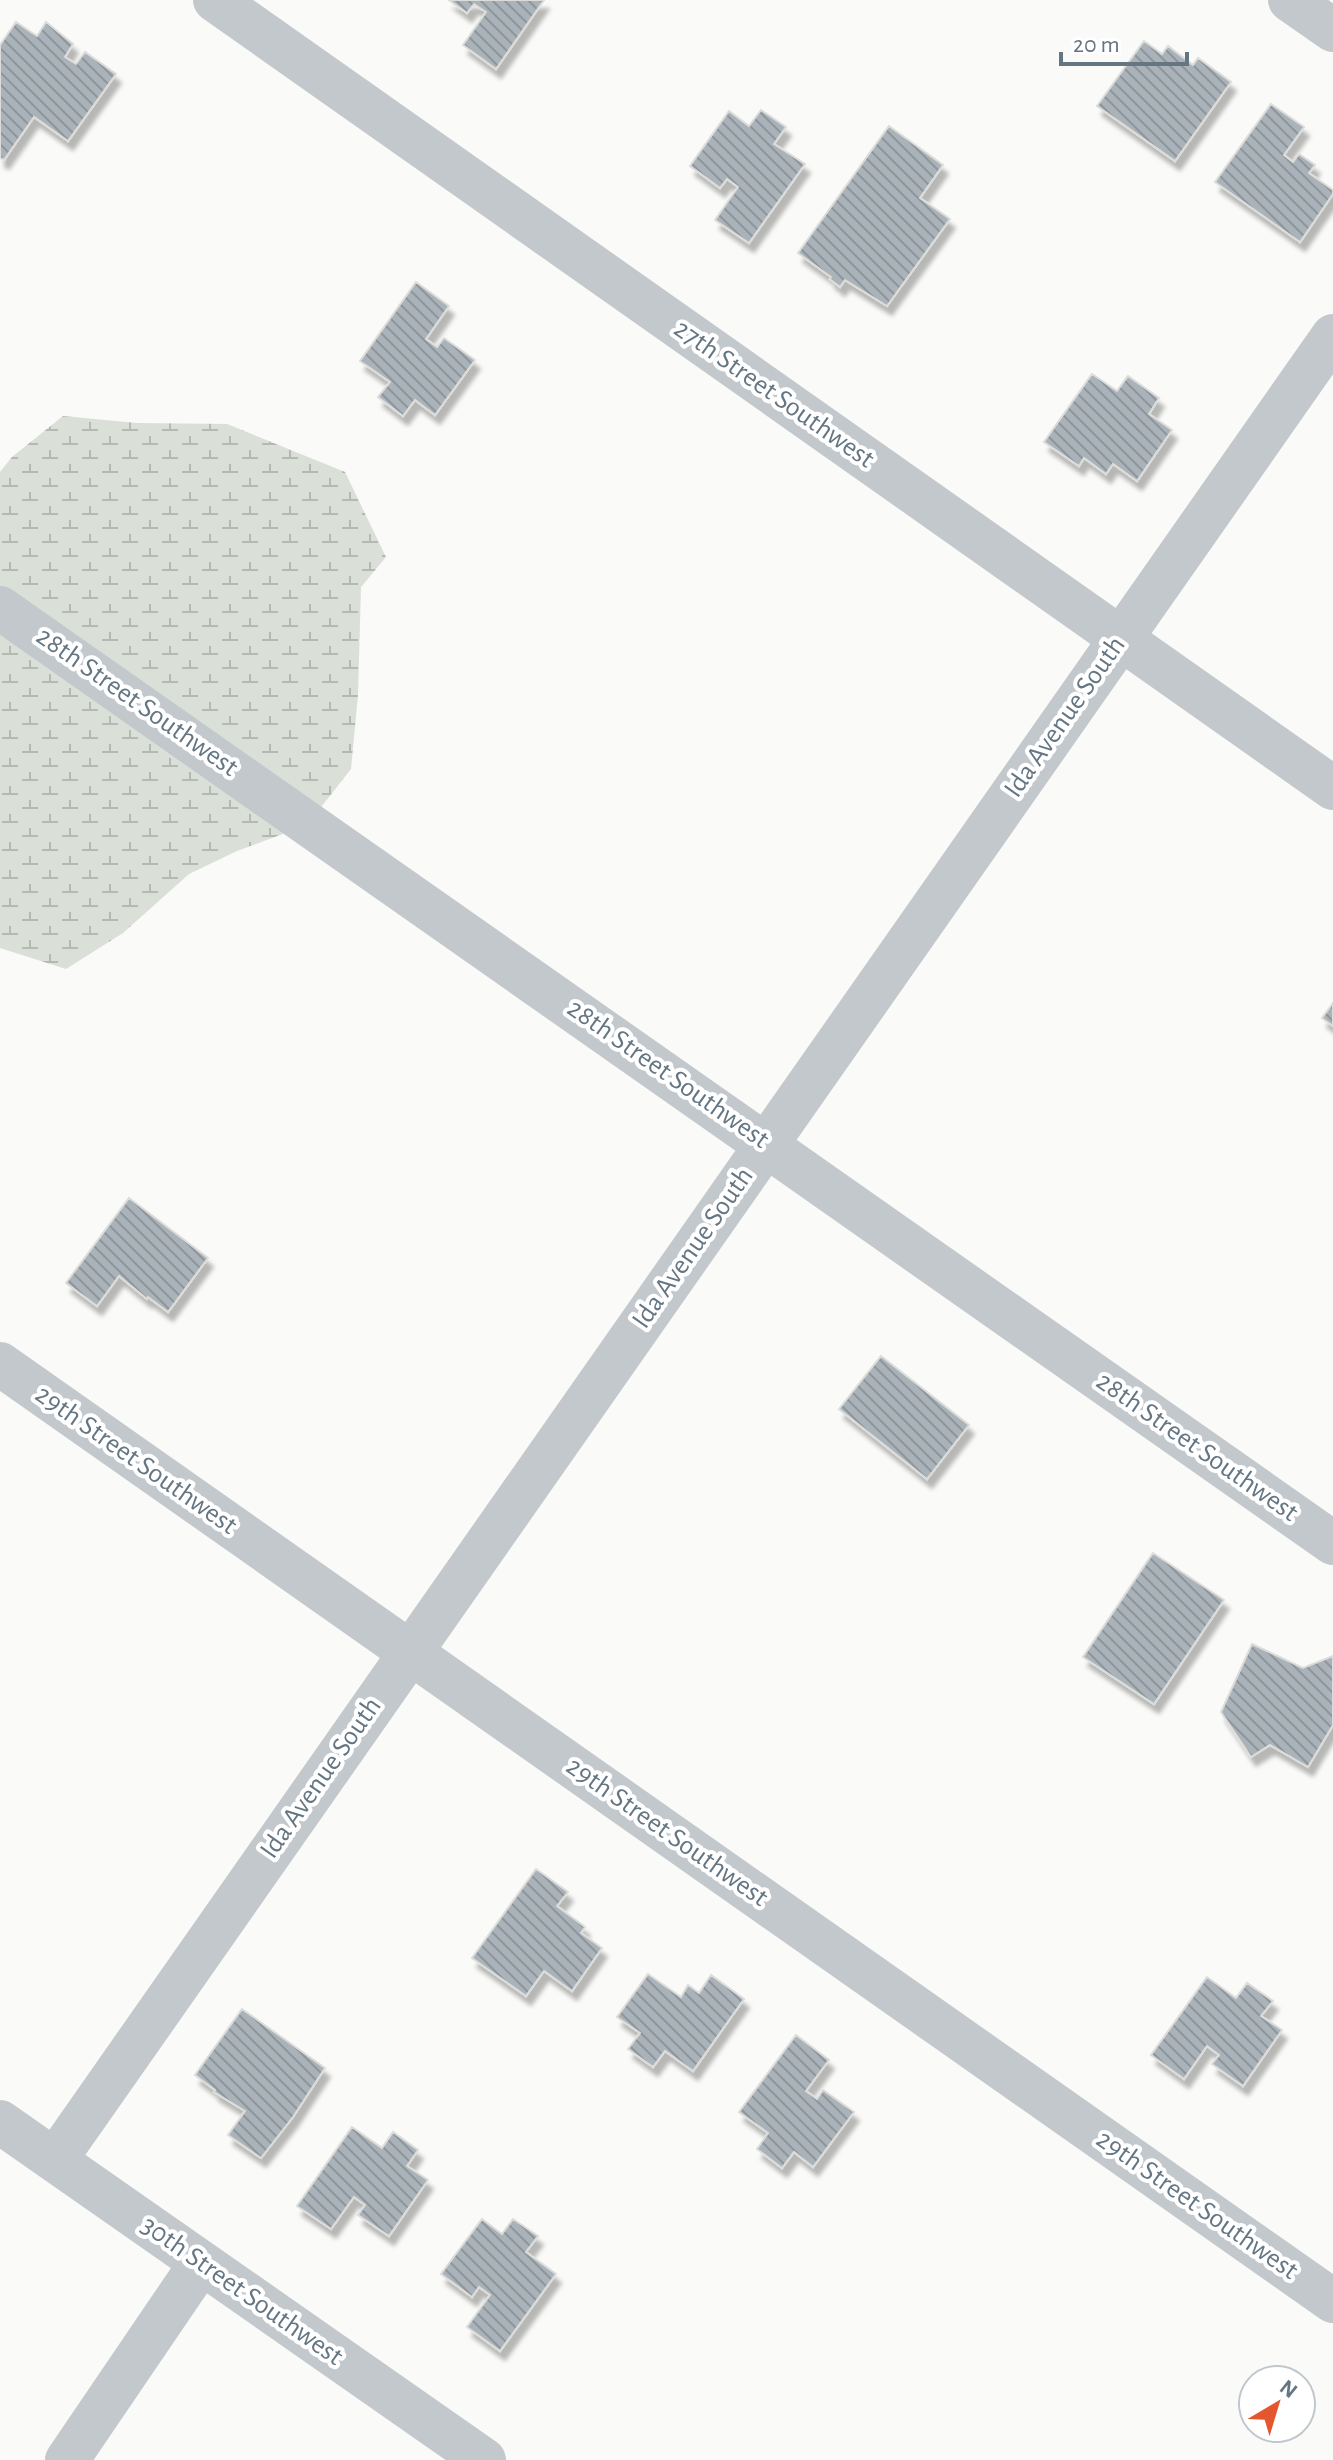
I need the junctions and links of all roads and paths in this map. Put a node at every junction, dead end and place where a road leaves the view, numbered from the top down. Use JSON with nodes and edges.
{"nodes":[{"id":1,"x":215,"y":0,"type":"edge"},
{"id":2,"x":1290,"y":0,"type":"edge"},
{"id":3,"x":1333,"y":30,"type":"edge"},
{"id":4,"x":1333,"y":336,"type":"edge"},
{"id":5,"x":0,"y":608,"type":"edge"},
{"id":6,"x":1120,"y":639,"type":"junction"},
{"id":7,"x":1333,"y":788,"type":"edge"},
{"id":8,"x":766,"y":1143,"type":"junction"},
{"id":9,"x":0,"y":1364,"type":"edge"},
{"id":10,"x":1333,"y":1543,"type":"edge"},
{"id":11,"x":409,"y":1651,"type":"junction"},
{"id":12,"x":0,"y":2122,"type":"edge"},
{"id":13,"x":55,"y":2160,"type":"junction"},
{"id":14,"x":201,"y":2263,"type":"junction"},
{"id":15,"x":1333,"y":2301,"type":"edge"},
{"id":16,"x":67,"y":2460,"type":"edge"},
{"id":17,"x":484,"y":2460,"type":"edge"}],
"edges":[{"from":1,"to":6,"type":"street","name":"27th Street Southwest"},
{"from":2,"to":3,"type":"street"},
{"from":4,"to":6,"type":"street","name":"Ida Avenue South"},
{"from":5,"to":8,"type":"street","name":"28th Street Southwest"},
{"from":6,"to":7,"type":"street","name":"27th Street Southwest"},
{"from":6,"to":8,"type":"street","name":"Ida Avenue South"},
{"from":8,"to":10,"type":"street","name":"28th Street Southwest"},
{"from":8,"to":11,"type":"street","name":"Ida Avenue South"},
{"from":9,"to":11,"type":"street","name":"29th Street Southwest"},
{"from":11,"to":13,"type":"street","name":"Ida Avenue South"},
{"from":11,"to":15,"type":"street","name":"29th Street Southwest"},
{"from":12,"to":13,"type":"street","name":"30th Street Southwest"},
{"from":13,"to":14,"type":"street","name":"30th Street Southwest"},
{"from":14,"to":16,"type":"street"},
{"from":14,"to":17,"type":"street","name":"30th Street Southwest"}]}
